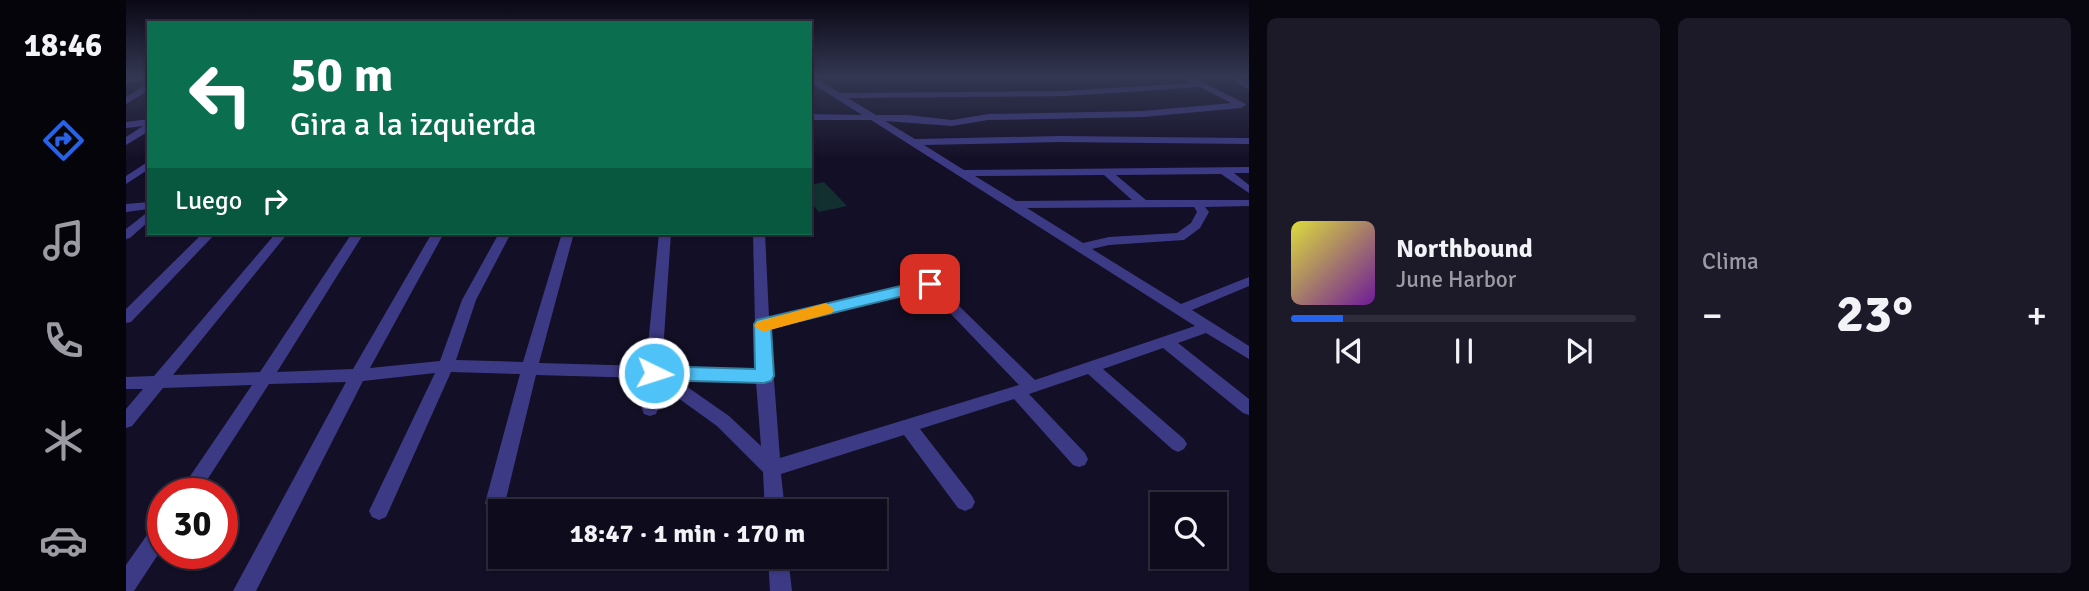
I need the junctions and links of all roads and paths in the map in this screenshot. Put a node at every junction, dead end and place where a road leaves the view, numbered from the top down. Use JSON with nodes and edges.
{"nodes":[{"id":1,"x":854,"y":105,"type":"edge"},
{"id":2,"x":1245,"y":107,"type":"edge"},
{"id":3,"x":812,"y":117,"type":"edge"},
{"id":4,"x":871,"y":117,"type":"junction"},
{"id":5,"x":147,"y":124,"type":"edge"},
{"id":6,"x":126,"y":125,"type":"edge"},
{"id":7,"x":147,"y":126,"type":"edge"},
{"id":8,"x":1249,"y":141,"type":"edge"},
{"id":9,"x":126,"y":142,"type":"edge"},
{"id":10,"x":911,"y":142,"type":"junction"},
{"id":11,"x":147,"y":165,"type":"edge"},
{"id":12,"x":1222,"y":169,"type":"junction"},
{"id":13,"x":1249,"y":170,"type":"edge"},
{"id":14,"x":1107,"y":172,"type":"junction"},
{"id":15,"x":960,"y":173,"type":"junction"},
{"id":16,"x":126,"y":181,"type":"edge"},
{"id":17,"x":1249,"y":190,"type":"edge"},
{"id":18,"x":1142,"y":203,"type":"junction"},
{"id":19,"x":1197,"y":203,"type":"junction"},
{"id":20,"x":1249,"y":203,"type":"edge"},
{"id":21,"x":147,"y":205,"type":"edge"},
{"id":22,"x":1013,"y":205,"type":"junction"},
{"id":23,"x":126,"y":208,"type":"edge"},
{"id":24,"x":147,"y":217,"type":"edge"},
{"id":25,"x":208,"y":235,"type":"edge"},
{"id":26,"x":280,"y":235,"type":"edge"},
{"id":27,"x":357,"y":235,"type":"edge"},
{"id":28,"x":437,"y":235,"type":"edge"},
{"id":29,"x":504,"y":235,"type":"edge"},
{"id":30,"x":567,"y":235,"type":"edge"},
{"id":31,"x":665,"y":235,"type":"edge"},
{"id":32,"x":759,"y":235,"type":"edge"},
{"id":33,"x":126,"y":236,"type":"edge"},
{"id":34,"x":1079,"y":248,"type":"junction"},
{"id":35,"x":1249,"y":281,"type":"edge"},
{"id":36,"x":930,"y":284,"type":"dead end"},
{"id":37,"x":953,"y":308,"type":"dead end"},
{"id":38,"x":1181,"y":309,"type":"junction"},
{"id":39,"x":126,"y":318,"type":"edge"},
{"id":40,"x":763,"y":324,"type":"junction"},
{"id":41,"x":1209,"y":327,"type":"junction"},
{"id":42,"x":1166,"y":342,"type":"junction"},
{"id":43,"x":1249,"y":353,"type":"edge"},
{"id":44,"x":446,"y":366,"type":"junction"},
{"id":45,"x":1090,"y":367,"type":"junction"},
{"id":46,"x":529,"y":370,"type":"junction"},
{"id":47,"x":654,"y":373,"type":"junction"},
{"id":48,"x":358,"y":374,"type":"junction"},
{"id":49,"x":764,"y":376,"type":"junction"},
{"id":50,"x":265,"y":378,"type":"junction"},
{"id":51,"x":159,"y":382,"type":"junction"},
{"id":52,"x":126,"y":383,"type":"edge"},
{"id":53,"x":1025,"y":389,"type":"junction"},
{"id":54,"x":1249,"y":408,"type":"edge"},
{"id":55,"x":650,"y":409,"type":"dead end"},
{"id":56,"x":126,"y":421,"type":"edge"},
{"id":57,"x":907,"y":426,"type":"junction"},
{"id":58,"x":1178,"y":444,"type":"dead end"},
{"id":59,"x":1079,"y":459,"type":"dead end"},
{"id":60,"x":772,"y":469,"type":"junction"},
{"id":61,"x":198,"y":478,"type":"edge"},
{"id":62,"x":496,"y":499,"type":"edge"},
{"id":63,"x":774,"y":499,"type":"edge"},
{"id":64,"x":965,"y":502,"type":"dead end"},
{"id":65,"x":379,"y":511,"type":"dead end"},
{"id":66,"x":147,"y":552,"type":"edge"},
{"id":67,"x":779,"y":569,"type":"edge"},
{"id":68,"x":126,"y":583,"type":"edge"},
{"id":69,"x":244,"y":591,"type":"edge"},
{"id":70,"x":781,"y":591,"type":"edge"}],
"edges":[{"from":1,"to":4,"type":"street"},
{"from":2,"to":4,"type":"street"},
{"from":3,"to":4,"type":"street"},
{"from":4,"to":10,"type":"street"},
{"from":5,"to":6,"type":"street"},
{"from":7,"to":9,"type":"street"},
{"from":8,"to":10,"type":"street"},
{"from":10,"to":15,"type":"street"},
{"from":11,"to":16,"type":"street"},
{"from":12,"to":13,"type":"street"},
{"from":12,"to":14,"type":"street"},
{"from":12,"to":17,"type":"street"},
{"from":14,"to":15,"type":"street"},
{"from":14,"to":18,"type":"street"},
{"from":15,"to":22,"type":"street"},
{"from":18,"to":19,"type":"street"},
{"from":18,"to":22,"type":"street"},
{"from":19,"to":20,"type":"street"},
{"from":19,"to":34,"type":"street"},
{"from":21,"to":23,"type":"street"},
{"from":22,"to":34,"type":"street"},
{"from":24,"to":33,"type":"street"},
{"from":25,"to":39,"type":"street"},
{"from":26,"to":51,"type":"street"},
{"from":27,"to":50,"type":"street"},
{"from":28,"to":48,"type":"street"},
{"from":29,"to":44,"type":"street"},
{"from":30,"to":46,"type":"street"},
{"from":31,"to":47,"type":"street"},
{"from":32,"to":40,"type":"street"},
{"from":34,"to":38,"type":"street"},
{"from":35,"to":38,"type":"street"},
{"from":36,"to":40,"type":"street"},
{"from":37,"to":53,"type":"street"},
{"from":38,"to":41,"type":"street"},
{"from":40,"to":49,"type":"street"},
{"from":41,"to":42,"type":"street"},
{"from":41,"to":43,"type":"street"},
{"from":42,"to":45,"type":"street"},
{"from":42,"to":54,"type":"street"},
{"from":44,"to":46,"type":"street"},
{"from":44,"to":48,"type":"street"},
{"from":44,"to":65,"type":"street"},
{"from":45,"to":53,"type":"street"},
{"from":45,"to":58,"type":"street"},
{"from":46,"to":47,"type":"street"},
{"from":46,"to":62,"type":"street"},
{"from":47,"to":49,"type":"street"},
{"from":47,"to":55,"type":"street"},
{"from":47,"to":60,"type":"street"},
{"from":48,"to":50,"type":"street"},
{"from":48,"to":69,"type":"street"},
{"from":49,"to":60,"type":"street"},
{"from":50,"to":51,"type":"street"},
{"from":50,"to":61,"type":"street"},
{"from":51,"to":52,"type":"street"},
{"from":51,"to":56,"type":"street"},
{"from":53,"to":57,"type":"street"},
{"from":53,"to":59,"type":"street"},
{"from":57,"to":60,"type":"street"},
{"from":57,"to":64,"type":"street"},
{"from":60,"to":63,"type":"street"},
{"from":66,"to":68,"type":"street"},
{"from":67,"to":70,"type":"street"}]}
